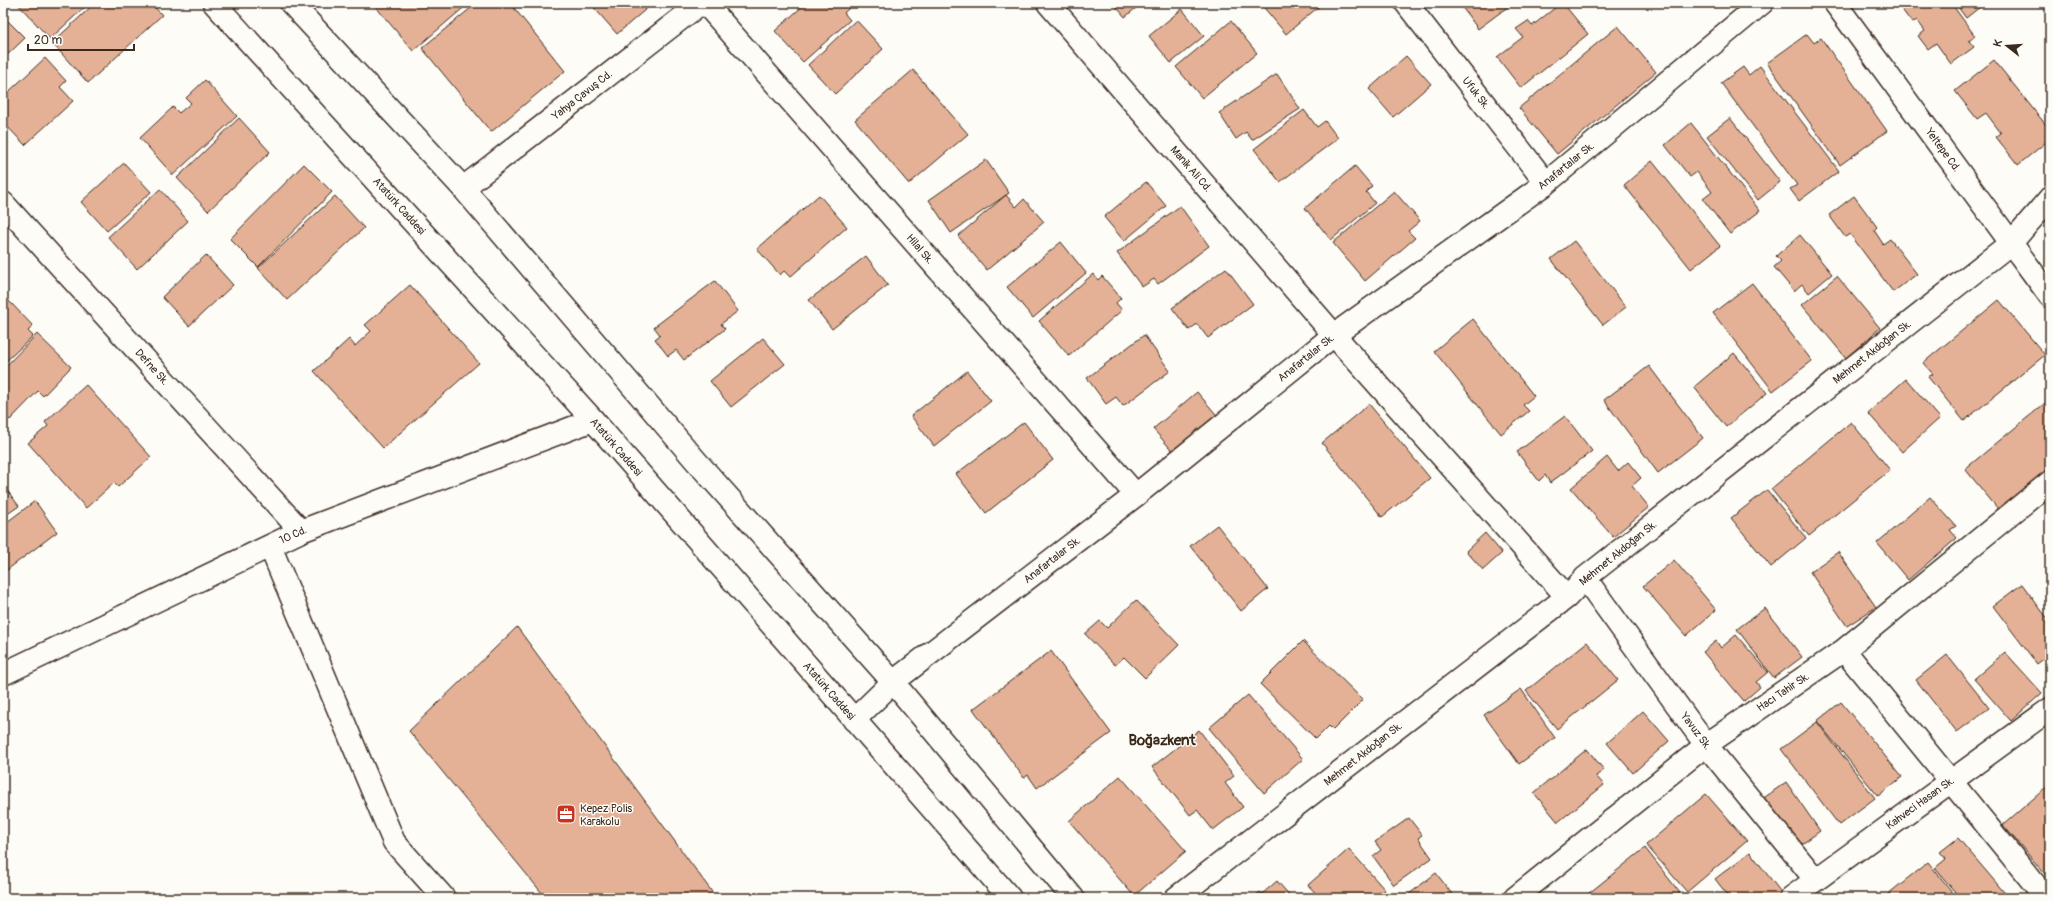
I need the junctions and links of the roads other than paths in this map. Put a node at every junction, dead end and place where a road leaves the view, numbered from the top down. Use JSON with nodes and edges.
{"nodes":[{"id":1,"x":214,"y":3,"type":"edge"},
{"id":2,"x":291,"y":3,"type":"edge"},
{"id":3,"x":701,"y":3,"type":"edge"},
{"id":4,"x":706,"y":3,"type":"edge"},
{"id":5,"x":1048,"y":3,"type":"edge"},
{"id":6,"x":1406,"y":3,"type":"edge"},
{"id":7,"x":1762,"y":3,"type":"edge"},
{"id":8,"x":1835,"y":3,"type":"edge"},
{"id":9,"x":1546,"y":183,"type":"junction"},
{"id":10,"x":463,"y":188,"type":"junction"},
{"id":11,"x":2050,"y":198,"type":"edge"},
{"id":12,"x":3,"y":203,"type":"edge"},
{"id":13,"x":2011,"y":243,"type":"junction"},
{"id":14,"x":2050,"y":296,"type":"edge"},
{"id":15,"x":1334,"y":336,"type":"junction"},
{"id":16,"x":593,"y":420,"type":"junction"},
{"id":17,"x":2050,"y":482,"type":"edge"},
{"id":18,"x":1136,"y":495,"type":"junction"},
{"id":19,"x":300,"y":531,"type":"junction"},
{"id":20,"x":270,"y":546,"type":"junction"},
{"id":21,"x":1585,"y":578,"type":"junction"},
{"id":22,"x":1567,"y":597,"type":"junction"},
{"id":23,"x":1844,"y":650,"type":"junction"},
{"id":24,"x":5,"y":671,"type":"edge"},
{"id":25,"x":893,"y":682,"type":"junction"},
{"id":26,"x":2050,"y":709,"type":"edge"},
{"id":27,"x":854,"y":720,"type":"junction"},
{"id":28,"x":1706,"y":745,"type":"junction"},
{"id":29,"x":1950,"y":781,"type":"junction"},
{"id":30,"x":1815,"y":879,"type":"junction"},
{"id":31,"x":444,"y":898,"type":"edge"},
{"id":32,"x":1010,"y":898,"type":"edge"},
{"id":33,"x":1073,"y":898,"type":"edge"},
{"id":34,"x":1176,"y":898,"type":"edge"},
{"id":35,"x":1515,"y":898,"type":"edge"},
{"id":36,"x":1790,"y":898,"type":"edge"},
{"id":37,"x":2046,"y":898,"type":"edge"}],
"edges":[{"from":1,"to":16,"type":"street","name":"Atatürk Caddesi"},
{"from":2,"to":10,"type":"street"},
{"from":3,"to":10,"type":"street","name":"Yahya Çavuş Cd."},
{"from":4,"to":18,"type":"street","name":"Hilal Sk."},
{"from":5,"to":15,"type":"street","name":"Manik Ali Cd."},
{"from":6,"to":9,"type":"street","name":"Ufuk Sk."},
{"from":7,"to":9,"type":"street","name":"Anafartalar Sk."},
{"from":8,"to":13,"type":"street","name":"Yeltepe Cd."},
{"from":9,"to":15,"type":"street","name":"Anafartalar Sk."},
{"from":10,"to":25,"type":"street"},
{"from":11,"to":13,"type":"street","name":"Mehmet Akdoğan Sk."},
{"from":12,"to":19,"type":"street","name":"Defne Sk."},
{"from":13,"to":14,"type":"street","name":"Yeltepe Cd."},
{"from":13,"to":21,"type":"street","name":"Mehmet Akdoğan Sk."},
{"from":15,"to":18,"type":"street","name":"Anafartalar Sk."},
{"from":15,"to":22,"type":"street","name":"Manik Ali Cd."},
{"from":16,"to":19,"type":"street","name":"10 Cd."},
{"from":16,"to":27,"type":"street","name":"Atatürk Caddesi"},
{"from":17,"to":23,"type":"street","name":"Hacı Tahir Sk."},
{"from":18,"to":25,"type":"street","name":"Anafartalar Sk."},
{"from":19,"to":20,"type":"street","name":"10 Cd."},
{"from":20,"to":24,"type":"street","name":"10 Cd."},
{"from":20,"to":31,"type":"street"},
{"from":21,"to":22,"type":"street","name":"Mehmet Akdoğan Sk."},
{"from":21,"to":28,"type":"street","name":"Yavuz Sk."},
{"from":22,"to":34,"type":"street","name":"Mehmet Akdoğan Sk."},
{"from":23,"to":28,"type":"street","name":"Hacı Tahir Sk."},
{"from":23,"to":29,"type":"street"},
{"from":25,"to":27,"type":"street","name":"Anafartalar Sk."},
{"from":25,"to":33,"type":"street"},
{"from":26,"to":29,"type":"street","name":"Kahveci Hasan Sk."},
{"from":27,"to":32,"type":"street","name":"Atatürk Caddesi"},
{"from":28,"to":30,"type":"street","name":"Yavuz Sk."},
{"from":28,"to":35,"type":"street","name":"Hacı Tahir Sk."},
{"from":29,"to":30,"type":"street","name":"Kahveci Hasan Sk."},
{"from":29,"to":37,"type":"street"},
{"from":30,"to":36,"type":"street","name":"Kahveci Hasan Sk."}]}
